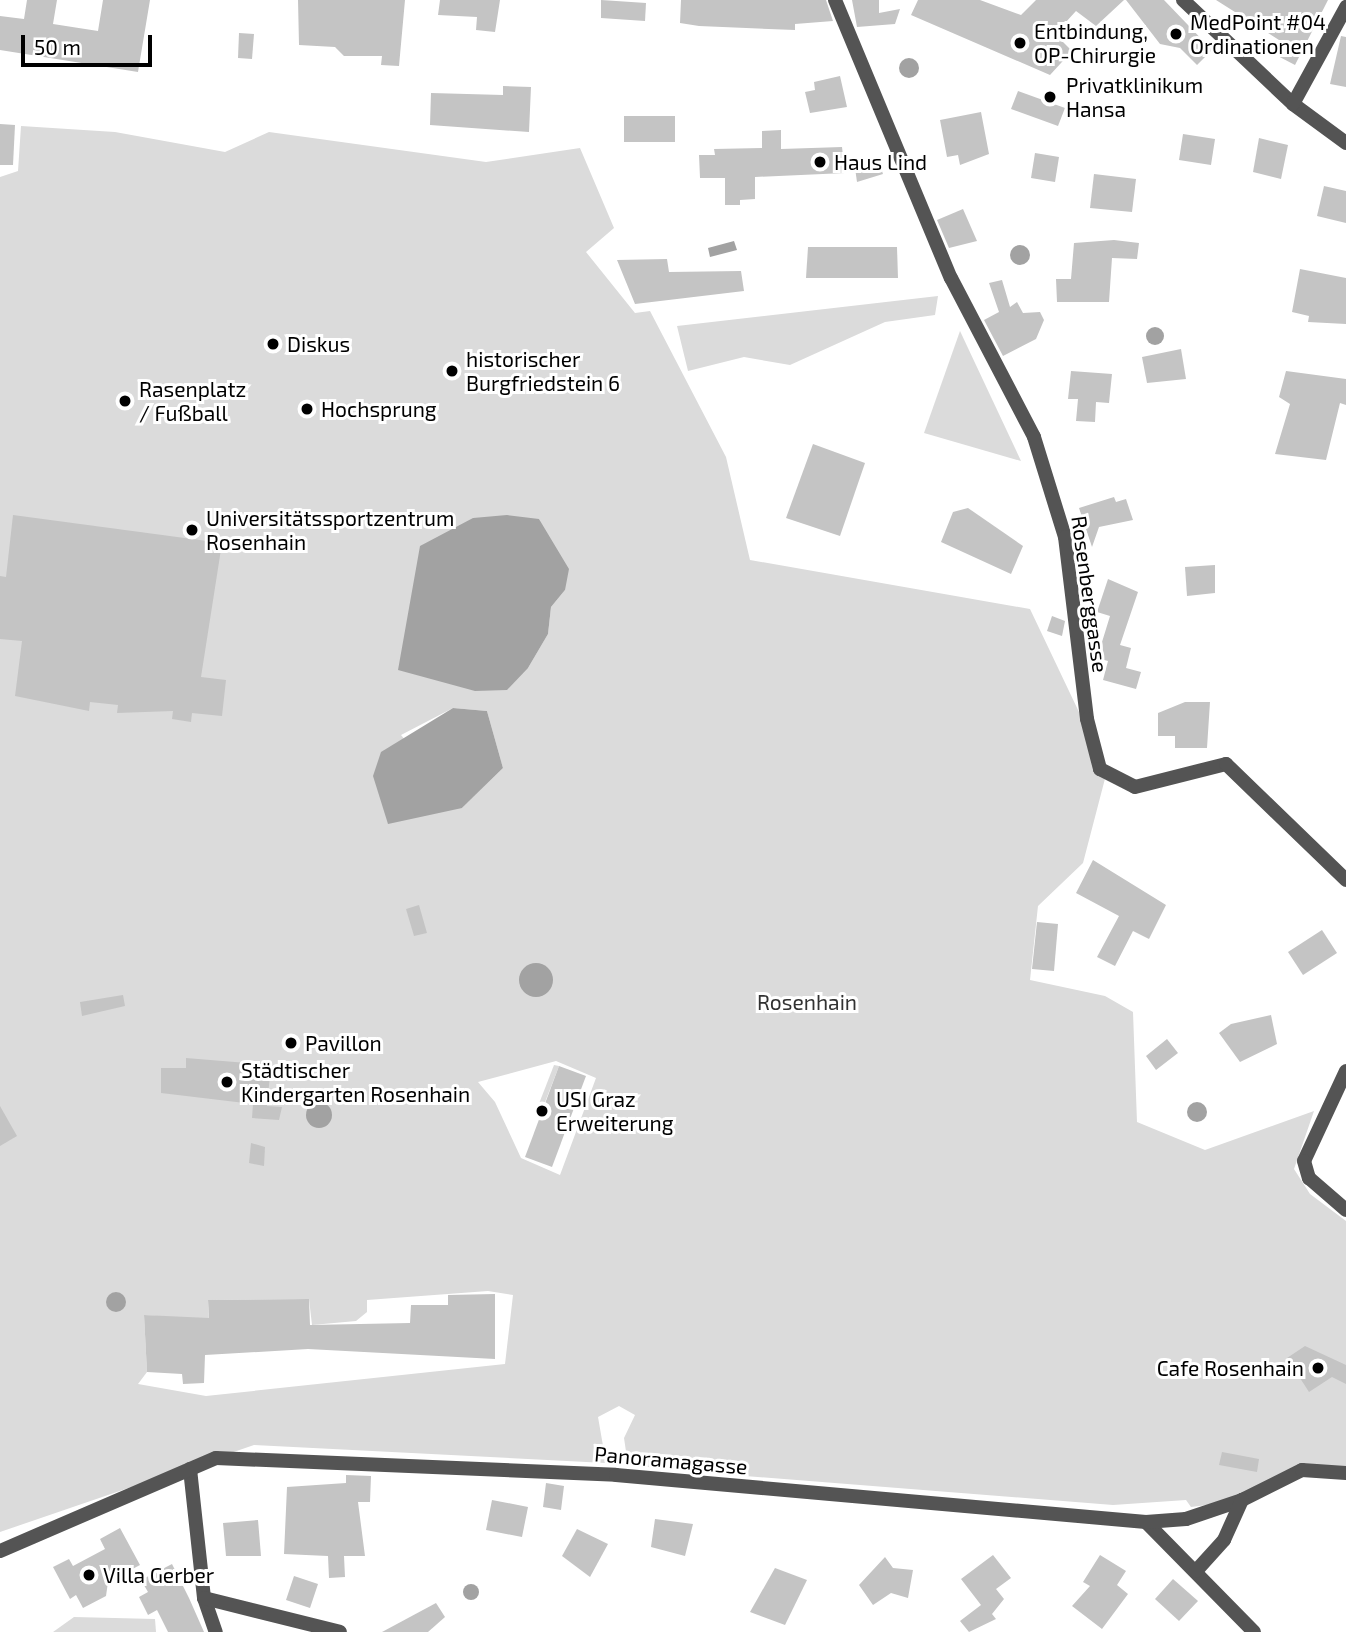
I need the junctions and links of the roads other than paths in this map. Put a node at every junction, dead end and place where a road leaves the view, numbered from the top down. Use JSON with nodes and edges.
{"nodes":[{"id":1,"x":835,"y":0,"type":"edge"},
{"id":2,"x":1183,"y":0,"type":"edge"},
{"id":3,"x":1346,"y":7,"type":"edge"},
{"id":4,"x":1293,"y":104,"type":"junction"},
{"id":5,"x":1346,"y":143,"type":"edge"},
{"id":6,"x":1346,"y":880,"type":"edge"},
{"id":7,"x":1346,"y":1071,"type":"edge"},
{"id":8,"x":1346,"y":1210,"type":"edge"},
{"id":9,"x":190,"y":1469,"type":"junction"},
{"id":10,"x":1346,"y":1473,"type":"edge"},
{"id":11,"x":1241,"y":1500,"type":"junction"},
{"id":12,"x":1146,"y":1522,"type":"junction"},
{"id":13,"x":0,"y":1551,"type":"edge"},
{"id":14,"x":1196,"y":1571,"type":"junction"},
{"id":15,"x":204,"y":1598,"type":"junction"},
{"id":16,"x":216,"y":1632,"type":"edge"},
{"id":17,"x":340,"y":1632,"type":"edge"},
{"id":18,"x":1254,"y":1632,"type":"edge"}],
"edges":[{"from":1,"to":6,"type":"street","name":"Rosenberggasse"},
{"from":2,"to":4,"type":"street"},
{"from":3,"to":4,"type":"street"},
{"from":4,"to":5,"type":"street"},
{"from":7,"to":8,"type":"street"},
{"from":9,"to":12,"type":"street","name":"Panoramagasse"},
{"from":9,"to":13,"type":"street","name":"Panoramagasse"},
{"from":9,"to":15,"type":"street"},
{"from":10,"to":11,"type":"street","name":"Panoramagasse"},
{"from":11,"to":12,"type":"street","name":"Panoramagasse"},
{"from":11,"to":14,"type":"street"},
{"from":12,"to":14,"type":"street"},
{"from":14,"to":18,"type":"street"},
{"from":15,"to":16,"type":"street"},
{"from":15,"to":17,"type":"street"}]}
